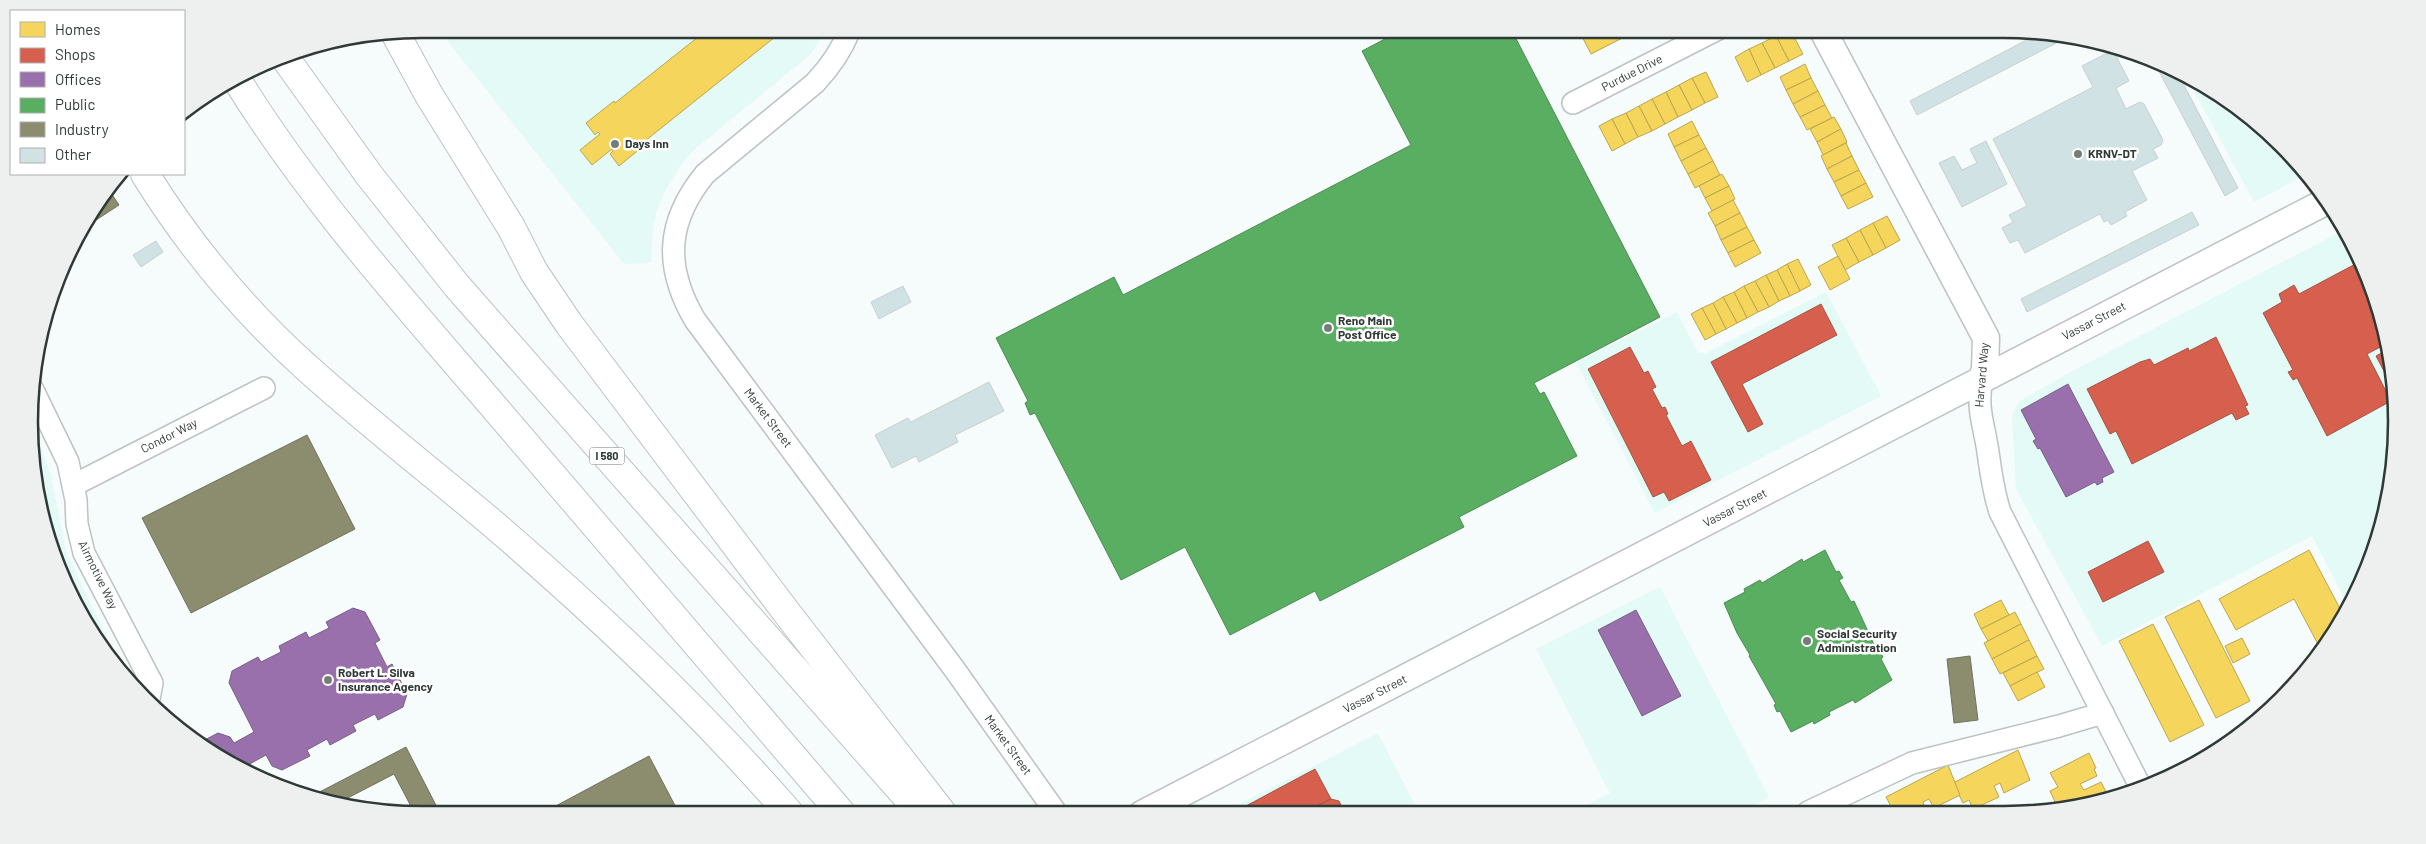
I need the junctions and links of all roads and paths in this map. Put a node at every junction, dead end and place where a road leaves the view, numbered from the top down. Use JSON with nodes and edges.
{"nodes":[{"id":1,"x":397,"y":38,"type":"edge"},
{"id":2,"x":846,"y":38,"type":"edge"},
{"id":3,"x":1700,"y":38,"type":"edge"},
{"id":4,"x":1827,"y":38,"type":"edge"},
{"id":5,"x":380,"y":40,"type":"edge"},
{"id":6,"x":288,"y":62,"type":"edge"},
{"id":7,"x":239,"y":84,"type":"edge"},
{"id":8,"x":1573,"y":103,"type":"dead end"},
{"id":9,"x":146,"y":175,"type":"edge"},
{"id":10,"x":2321,"y":204,"type":"edge"},
{"id":11,"x":534,"y":272,"type":"junction"},
{"id":12,"x":1982,"y":379,"type":"junction"},
{"id":13,"x":264,"y":388,"type":"dead end"},
{"id":14,"x":38,"y":400,"type":"edge"},
{"id":15,"x":74,"y":485,"type":"junction"},
{"id":16,"x":150,"y":694,"type":"edge"},
{"id":17,"x":2102,"y":713,"type":"junction"},
{"id":18,"x":2138,"y":782,"type":"edge"},
{"id":19,"x":783,"y":806,"type":"edge"},
{"id":20,"x":835,"y":806,"type":"edge"},
{"id":21,"x":915,"y":806,"type":"edge"},
{"id":22,"x":937,"y":806,"type":"edge"},
{"id":23,"x":1051,"y":806,"type":"edge"},
{"id":24,"x":1157,"y":806,"type":"edge"},
{"id":25,"x":1821,"y":806,"type":"edge"}],
"edges":[{"from":1,"to":11,"type":"highway"},
{"from":2,"to":23,"type":"street","name":"Market Street"},
{"from":3,"to":8,"type":"street","name":"Purdue Drive"},
{"from":4,"to":12,"type":"street","name":"Harvard Way"},
{"from":5,"to":11,"type":"highway"},
{"from":6,"to":21,"type":"highway","number":"I 580"},
{"from":7,"to":20,"type":"highway"},
{"from":9,"to":19,"type":"highway"},
{"from":10,"to":12,"type":"street","name":"Vassar Street"},
{"from":11,"to":22,"type":"highway"},
{"from":12,"to":17,"type":"street","name":"Harvard Way"},
{"from":12,"to":24,"type":"street","name":"Vassar Street"},
{"from":13,"to":15,"type":"street","name":"Condor Way"},
{"from":14,"to":15,"type":"street","name":"Airmotive Way"},
{"from":15,"to":16,"type":"street","name":"Airmotive Way"},
{"from":17,"to":18,"type":"street","name":"Harvard Way"},
{"from":17,"to":25,"type":"street"}]}
